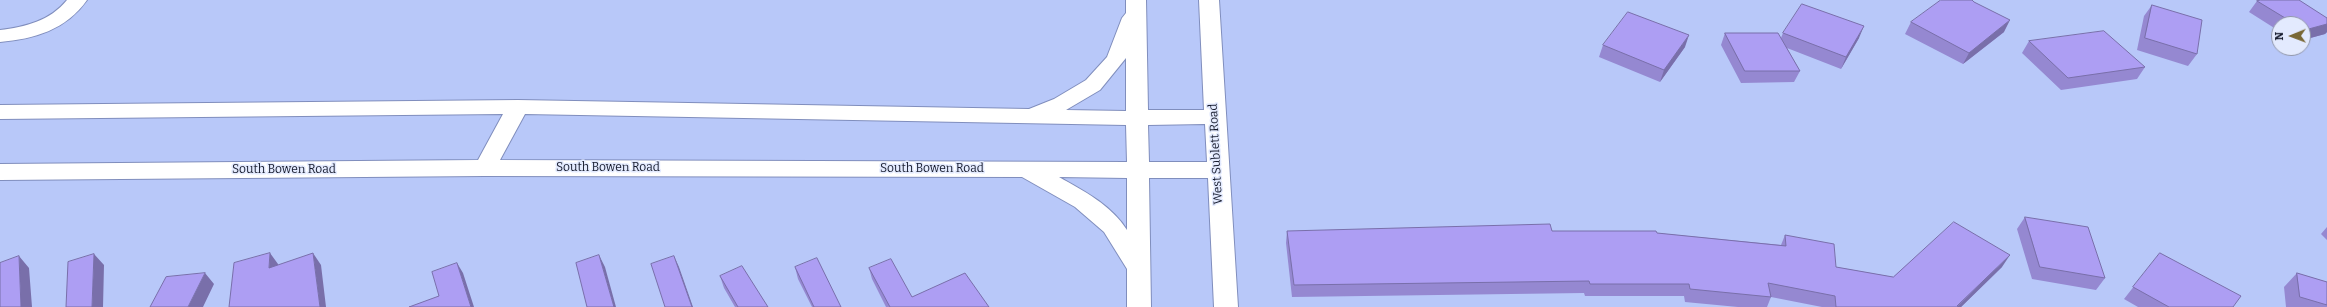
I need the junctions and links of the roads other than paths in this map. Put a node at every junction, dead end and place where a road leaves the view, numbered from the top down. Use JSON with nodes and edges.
{"nodes":[{"id":1,"x":77,"y":0,"type":"edge"},
{"id":2,"x":1209,"y":0,"type":"edge"},
{"id":3,"x":1136,"y":4,"type":"edge"},
{"id":4,"x":0,"y":36,"type":"edge"},
{"id":5,"x":518,"y":107,"type":"junction"},
{"id":6,"x":0,"y":112,"type":"edge"},
{"id":7,"x":1027,"y":116,"type":"junction"},
{"id":8,"x":1214,"y":117,"type":"junction"},
{"id":9,"x":1138,"y":118,"type":"junction"},
{"id":10,"x":485,"y":168,"type":"junction"},
{"id":11,"x":1026,"y":170,"type":"junction"},
{"id":12,"x":1138,"y":170,"type":"junction"},
{"id":13,"x":1216,"y":170,"type":"junction"},
{"id":14,"x":0,"y":172,"type":"edge"},
{"id":15,"x":1139,"y":269,"type":"junction"},
{"id":16,"x":1139,"y":307,"type":"edge"},
{"id":17,"x":1226,"y":307,"type":"edge"}],
"edges":[{"from":1,"to":4,"type":"main road"},
{"from":2,"to":8,"type":"main road","name":"West Sublett Road"},
{"from":3,"to":7,"type":"main road"},
{"from":3,"to":9,"type":"main road"},
{"from":5,"to":6,"type":"main road"},
{"from":5,"to":7,"type":"main road"},
{"from":5,"to":10,"type":"main road"},
{"from":7,"to":9,"type":"main road"},
{"from":8,"to":9,"type":"main road"},
{"from":8,"to":13,"type":"main road","name":"West Sublett Road"},
{"from":9,"to":12,"type":"main road"},
{"from":10,"to":11,"type":"main road","name":"South Bowen Road"},
{"from":10,"to":14,"type":"main road","name":"South Bowen Road"},
{"from":11,"to":12,"type":"main road","name":"South Bowen Road"},
{"from":11,"to":15,"type":"main road"},
{"from":12,"to":13,"type":"main road","name":"South Bowen Road"},
{"from":12,"to":15,"type":"main road"},
{"from":13,"to":17,"type":"main road","name":"West Sublett Road"},
{"from":15,"to":16,"type":"main road"}]}
